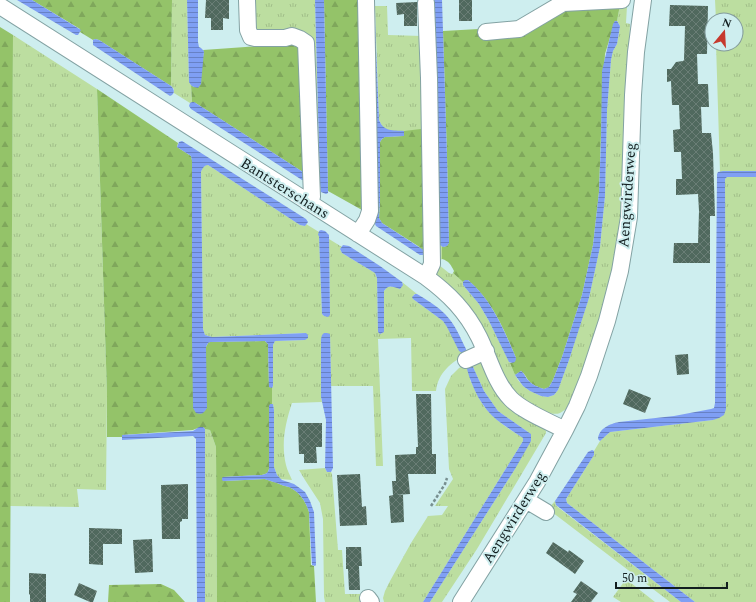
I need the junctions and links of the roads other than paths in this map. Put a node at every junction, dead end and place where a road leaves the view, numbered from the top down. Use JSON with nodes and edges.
{"nodes":[{"id":1,"x":247,"y":0,"type":"edge"},
{"id":2,"x":366,"y":0,"type":"edge"},
{"id":3,"x":622,"y":0,"type":"edge"},
{"id":4,"x":642,"y":0,"type":"edge"},
{"id":5,"x":426,"y":4,"type":"dead end"},
{"id":6,"x":0,"y":6,"type":"edge"},
{"id":7,"x":486,"y":32,"type":"dead end"},
{"id":8,"x":307,"y":202,"type":"junction"},
{"id":9,"x":358,"y":234,"type":"junction"},
{"id":10,"x":426,"y":277,"type":"junction"},
{"id":11,"x":486,"y":351,"type":"junction"},
{"id":12,"x":466,"y":360,"type":"dead end"},
{"id":13,"x":565,"y":430,"type":"junction"},
{"id":14,"x":526,"y":500,"type":"junction"},
{"id":15,"x":546,"y":512,"type":"dead end"},
{"id":16,"x":461,"y":602,"type":"edge"}],
"edges":[{"from":1,"to":8,"type":"street"},
{"from":2,"to":9,"type":"street"},
{"from":3,"to":7,"type":"street"},
{"from":4,"to":13,"type":"street","name":"Aengwirderweg"},
{"from":5,"to":10,"type":"street"},
{"from":6,"to":8,"type":"street","name":"Bantsterschans"},
{"from":8,"to":9,"type":"street","name":"Bantsterschans"},
{"from":9,"to":10,"type":"street","name":"Bantsterschans"},
{"from":10,"to":11,"type":"street","name":"Bantsterschans"},
{"from":11,"to":12,"type":"street"},
{"from":11,"to":13,"type":"street","name":"Bantsterschans"},
{"from":13,"to":14,"type":"street","name":"Aengwirderweg"},
{"from":14,"to":15,"type":"street"},
{"from":14,"to":16,"type":"street","name":"Aengwirderweg"}]}
